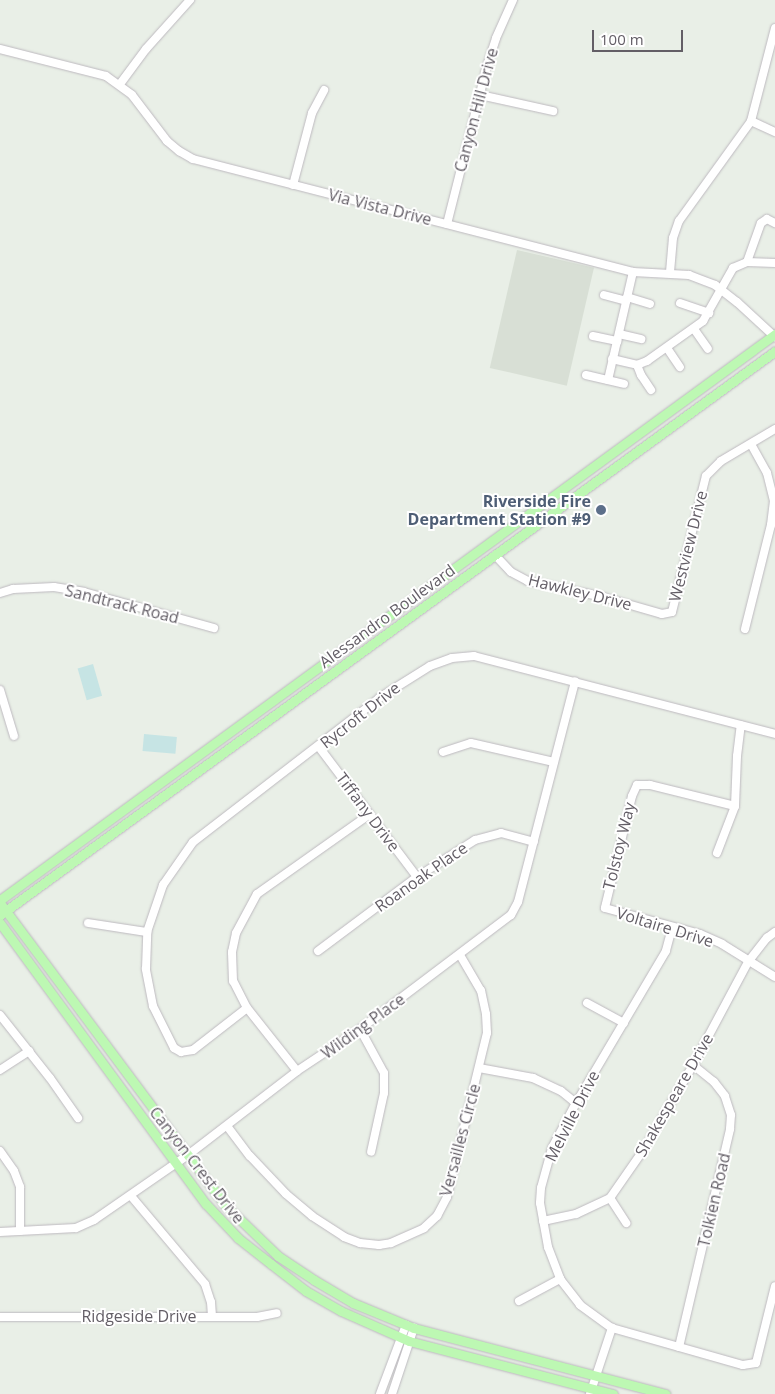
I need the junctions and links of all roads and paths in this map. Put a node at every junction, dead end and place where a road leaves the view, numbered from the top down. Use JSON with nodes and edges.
{"nodes":[{"id":1,"x":188,"y":0,"type":"edge"},
{"id":2,"x":513,"y":0,"type":"edge"},
{"id":3,"x":775,"y":28,"type":"edge"},
{"id":4,"x":0,"y":49,"type":"edge"},
{"id":5,"x":120,"y":84,"type":"junction"},
{"id":6,"x":324,"y":90,"type":"dead end"},
{"id":7,"x":480,"y":95,"type":"junction"},
{"id":8,"x":552,"y":111,"type":"dead end"},
{"id":9,"x":751,"y":121,"type":"junction"},
{"id":10,"x":775,"y":132,"type":"edge"},
{"id":11,"x":293,"y":185,"type":"junction"},
{"id":12,"x":775,"y":223,"type":"edge"},
{"id":13,"x":447,"y":224,"type":"junction"},
{"id":14,"x":747,"y":262,"type":"junction"},
{"id":15,"x":775,"y":262,"type":"edge"},
{"id":16,"x":633,"y":272,"type":"junction"},
{"id":17,"x":670,"y":272,"type":"junction"},
{"id":18,"x":720,"y":290,"type":"junction"},
{"id":19,"x":604,"y":295,"type":"dead end"},
{"id":20,"x":627,"y":299,"type":"junction"},
{"id":21,"x":680,"y":303,"type":"dead end"},
{"id":22,"x":650,"y":304,"type":"dead end"},
{"id":23,"x":708,"y":313,"type":"junction"},
{"id":24,"x":694,"y":329,"type":"junction"},
{"id":25,"x":593,"y":336,"type":"dead end"},
{"id":26,"x":774,"y":336,"type":"edge"},
{"id":27,"x":618,"y":337,"type":"junction"},
{"id":28,"x":640,"y":339,"type":"dead end"},
{"id":29,"x":667,"y":348,"type":"junction"},
{"id":30,"x":708,"y":349,"type":"dead end"},
{"id":31,"x":775,"y":351,"type":"edge"},
{"id":32,"x":612,"y":360,"type":"junction"},
{"id":33,"x":637,"y":365,"type":"junction"},
{"id":34,"x":680,"y":367,"type":"dead end"},
{"id":35,"x":586,"y":375,"type":"dead end"},
{"id":36,"x":608,"y":380,"type":"junction"},
{"id":37,"x":624,"y":384,"type":"dead end"},
{"id":38,"x":652,"y":390,"type":"dead end"},
{"id":39,"x":775,"y":429,"type":"edge"},
{"id":40,"x":750,"y":444,"type":"junction"},
{"id":41,"x":495,"y":555,"type":"junction"},
{"id":42,"x":0,"y":593,"type":"edge"},
{"id":43,"x":672,"y":612,"type":"joint"},
{"id":44,"x":214,"y":628,"type":"dead end"},
{"id":45,"x":745,"y":629,"type":"dead end"},
{"id":46,"x":575,"y":681,"type":"junction"},
{"id":47,"x":0,"y":690,"type":"edge"},
{"id":48,"x":741,"y":725,"type":"junction"},
{"id":49,"x":775,"y":734,"type":"edge"},
{"id":50,"x":14,"y":736,"type":"dead end"},
{"id":51,"x":318,"y":747,"type":"junction"},
{"id":52,"x":443,"y":752,"type":"dead end"},
{"id":53,"x":554,"y":762,"type":"junction"},
{"id":54,"x":735,"y":806,"type":"junction"},
{"id":55,"x":370,"y":814,"type":"junction"},
{"id":56,"x":534,"y":842,"type":"junction"},
{"id":57,"x":717,"y":853,"type":"dead end"},
{"id":58,"x":417,"y":877,"type":"junction"},
{"id":59,"x":0,"y":900,"type":"edge"},
{"id":60,"x":0,"y":903,"type":"edge"},
{"id":61,"x":605,"y":908,"type":"joint"},
{"id":62,"x":3,"y":913,"type":"edge"},
{"id":63,"x":0,"y":923,"type":"edge"},
{"id":64,"x":88,"y":923,"type":"dead end"},
{"id":65,"x":672,"y":928,"type":"junction"},
{"id":66,"x":147,"y":932,"type":"junction"},
{"id":67,"x":775,"y":932,"type":"edge"},
{"id":68,"x":318,"y":951,"type":"dead end"},
{"id":69,"x":460,"y":955,"type":"junction"},
{"id":70,"x":748,"y":962,"type":"junction"},
{"id":71,"x":775,"y":978,"type":"edge"},
{"id":72,"x":587,"y":1003,"type":"dead end"},
{"id":73,"x":247,"y":1008,"type":"junction"},
{"id":74,"x":0,"y":1015,"type":"edge"},
{"id":75,"x":624,"y":1023,"type":"junction"},
{"id":76,"x":360,"y":1029,"type":"junction"},
{"id":77,"x":29,"y":1051,"type":"junction"},
{"id":78,"x":693,"y":1065,"type":"junction"},
{"id":79,"x":479,"y":1068,"type":"junction"},
{"id":80,"x":0,"y":1070,"type":"edge"},
{"id":81,"x":297,"y":1071,"type":"junction"},
{"id":82,"x":576,"y":1103,"type":"junction"},
{"id":83,"x":78,"y":1118,"type":"dead end"},
{"id":84,"x":226,"y":1126,"type":"junction"},
{"id":85,"x":0,"y":1151,"type":"edge"},
{"id":86,"x":371,"y":1152,"type":"dead end"},
{"id":87,"x":188,"y":1155,"type":"junction"},
{"id":88,"x":175,"y":1164,"type":"junction"},
{"id":89,"x":131,"y":1196,"type":"junction"},
{"id":90,"x":610,"y":1198,"type":"junction"},
{"id":91,"x":543,"y":1221,"type":"junction"},
{"id":92,"x":626,"y":1223,"type":"dead end"},
{"id":93,"x":20,"y":1231,"type":"junction"},
{"id":94,"x":0,"y":1232,"type":"edge"},
{"id":95,"x":560,"y":1279,"type":"junction"},
{"id":96,"x":775,"y":1286,"type":"edge"},
{"id":97,"x":520,"y":1301,"type":"dead end"},
{"id":98,"x":277,"y":1314,"type":"dead end"},
{"id":99,"x":212,"y":1316,"type":"junction"},
{"id":100,"x":0,"y":1317,"type":"edge"},
{"id":101,"x":410,"y":1326,"type":"junction"},
{"id":102,"x":612,"y":1328,"type":"junction"},
{"id":103,"x":405,"y":1339,"type":"junction"},
{"id":104,"x":680,"y":1347,"type":"junction"},
{"id":105,"x":595,"y":1376,"type":"junction"},
{"id":106,"x":591,"y":1391,"type":"edge"},
{"id":107,"x":380,"y":1394,"type":"edge"},
{"id":108,"x":392,"y":1394,"type":"edge"},
{"id":109,"x":613,"y":1394,"type":"edge"},
{"id":110,"x":666,"y":1394,"type":"edge"}],
"edges":[{"from":1,"to":5,"type":"street"},
{"from":2,"to":7,"type":"street","name":"Canyon Hill Drive"},
{"from":3,"to":9,"type":"street"},
{"from":4,"to":5,"type":"street","name":"Via Vista Drive"},
{"from":5,"to":11,"type":"street","name":"Via Vista Drive"},
{"from":6,"to":11,"type":"street"},
{"from":7,"to":8,"type":"street"},
{"from":7,"to":13,"type":"street","name":"Canyon Hill Drive"},
{"from":9,"to":10,"type":"street"},
{"from":9,"to":17,"type":"street"},
{"from":11,"to":13,"type":"street","name":"Via Vista Drive"},
{"from":12,"to":14,"type":"street"},
{"from":13,"to":16,"type":"street","name":"Via Vista Drive"},
{"from":14,"to":15,"type":"street"},
{"from":14,"to":18,"type":"street"},
{"from":16,"to":17,"type":"street","name":"Via Vista Drive"},
{"from":16,"to":20,"type":"street"},
{"from":17,"to":18,"type":"street","name":"Via Vista Drive"},
{"from":18,"to":23,"type":"street"},
{"from":18,"to":26,"type":"street","name":"Via Vista Drive"},
{"from":19,"to":20,"type":"street"},
{"from":20,"to":22,"type":"street"},
{"from":20,"to":27,"type":"street"},
{"from":21,"to":23,"type":"street"},
{"from":23,"to":24,"type":"street"},
{"from":24,"to":29,"type":"street"},
{"from":24,"to":30,"type":"street"},
{"from":25,"to":27,"type":"street"},
{"from":26,"to":59,"type":"main road","name":"Alessandro Boulevard"},
{"from":27,"to":28,"type":"street"},
{"from":27,"to":32,"type":"street"},
{"from":29,"to":33,"type":"street"},
{"from":29,"to":34,"type":"street"},
{"from":31,"to":41,"type":"main road","name":"Alessandro Boulevard"},
{"from":32,"to":33,"type":"street"},
{"from":32,"to":36,"type":"street"},
{"from":33,"to":38,"type":"street"},
{"from":35,"to":36,"type":"street"},
{"from":36,"to":37,"type":"street"},
{"from":39,"to":40,"type":"street","name":"Westview Drive"},
{"from":40,"to":43,"type":"street","name":"Westview Drive"},
{"from":40,"to":45,"type":"street"},
{"from":41,"to":43,"type":"street","name":"Hawkley Drive"},
{"from":41,"to":62,"type":"main road","name":"Alessandro Boulevard"},
{"from":42,"to":44,"type":"street","name":"Sandtrack Road"},
{"from":46,"to":48,"type":"street","name":"Rycroft Drive"},
{"from":46,"to":51,"type":"street","name":"Rycroft Drive"},
{"from":46,"to":53,"type":"street","name":"Wilding Place"},
{"from":47,"to":50,"type":"street"},
{"from":48,"to":49,"type":"street","name":"Rycroft Drive"},
{"from":48,"to":54,"type":"street"},
{"from":51,"to":55,"type":"street","name":"Tiffany Drive"},
{"from":51,"to":66,"type":"street","name":"Rycroft Drive"},
{"from":52,"to":53,"type":"street"},
{"from":53,"to":56,"type":"street","name":"Wilding Place"},
{"from":54,"to":57,"type":"street"},
{"from":54,"to":61,"type":"street","name":"Tolstoy Way"},
{"from":55,"to":58,"type":"street","name":"Tiffany Drive"},
{"from":55,"to":73,"type":"street"},
{"from":56,"to":58,"type":"street","name":"Roanoak Place"},
{"from":56,"to":69,"type":"street","name":"Wilding Place"},
{"from":58,"to":68,"type":"street","name":"Roanoak Place"},
{"from":60,"to":62,"type":"main road","name":"Canyon Crest Drive"},
{"from":61,"to":65,"type":"street","name":"Voltaire Drive"},
{"from":62,"to":87,"type":"main road","name":"Canyon Crest Drive"},
{"from":63,"to":88,"type":"main road","name":"Canyon Crest Drive"},
{"from":64,"to":66,"type":"street"},
{"from":65,"to":70,"type":"street","name":"Voltaire Drive"},
{"from":65,"to":75,"type":"street","name":"Melville Drive"},
{"from":66,"to":73,"type":"street","name":"Rycroft Drive"},
{"from":67,"to":70,"type":"street","name":"Shakespeare Drive"},
{"from":69,"to":76,"type":"street","name":"Wilding Place"},
{"from":69,"to":79,"type":"street","name":"Versailles Circle"},
{"from":70,"to":71,"type":"street","name":"Voltaire Drive"},
{"from":70,"to":78,"type":"street","name":"Shakespeare Drive"},
{"from":72,"to":75,"type":"street"},
{"from":73,"to":81,"type":"street"},
{"from":74,"to":77,"type":"street"},
{"from":75,"to":82,"type":"street","name":"Melville Drive"},
{"from":76,"to":81,"type":"street","name":"Wilding Place"},
{"from":76,"to":86,"type":"street"},
{"from":77,"to":80,"type":"street"},
{"from":77,"to":83,"type":"street"},
{"from":78,"to":90,"type":"street","name":"Shakespeare Drive"},
{"from":78,"to":104,"type":"street","name":"Tolkien Road"},
{"from":79,"to":82,"type":"street"},
{"from":79,"to":84,"type":"street","name":"Versailles Circle"},
{"from":81,"to":84,"type":"street","name":"Wilding Place"},
{"from":82,"to":91,"type":"street","name":"Melville Drive"},
{"from":84,"to":87,"type":"street","name":"Wilding Place"},
{"from":85,"to":93,"type":"street"},
{"from":87,"to":88,"type":"street","name":"Wilding Place"},
{"from":87,"to":101,"type":"main road","name":"Canyon Crest Drive"},
{"from":88,"to":89,"type":"street","name":"Wilding Place"},
{"from":88,"to":103,"type":"main road","name":"Canyon Crest Drive"},
{"from":89,"to":93,"type":"street","name":"Wilding Place"},
{"from":89,"to":99,"type":"street"},
{"from":90,"to":91,"type":"street"},
{"from":90,"to":92,"type":"street"},
{"from":91,"to":95,"type":"street","name":"Melville Drive"},
{"from":93,"to":94,"type":"street","name":"Wilding Place"},
{"from":95,"to":97,"type":"street"},
{"from":95,"to":102,"type":"street","name":"Melville Drive"},
{"from":96,"to":104,"type":"street","name":"Melville Drive"},
{"from":98,"to":99,"type":"street","name":"Ridgeside Drive"},
{"from":99,"to":100,"type":"street","name":"Ridgeside Drive"},
{"from":101,"to":103,"type":"street"},
{"from":101,"to":105,"type":"main road","name":"Canyon Crest Drive"},
{"from":102,"to":104,"type":"street","name":"Melville Drive"},
{"from":102,"to":105,"type":"street"},
{"from":103,"to":106,"type":"main road","name":"Canyon Crest Drive"},
{"from":103,"to":107,"type":"street"},
{"from":103,"to":108,"type":"street"},
{"from":105,"to":106,"type":"street"},
{"from":105,"to":110,"type":"main road","name":"Canyon Crest Drive"},
{"from":106,"to":109,"type":"main road","name":"Canyon Crest Drive"}]}
